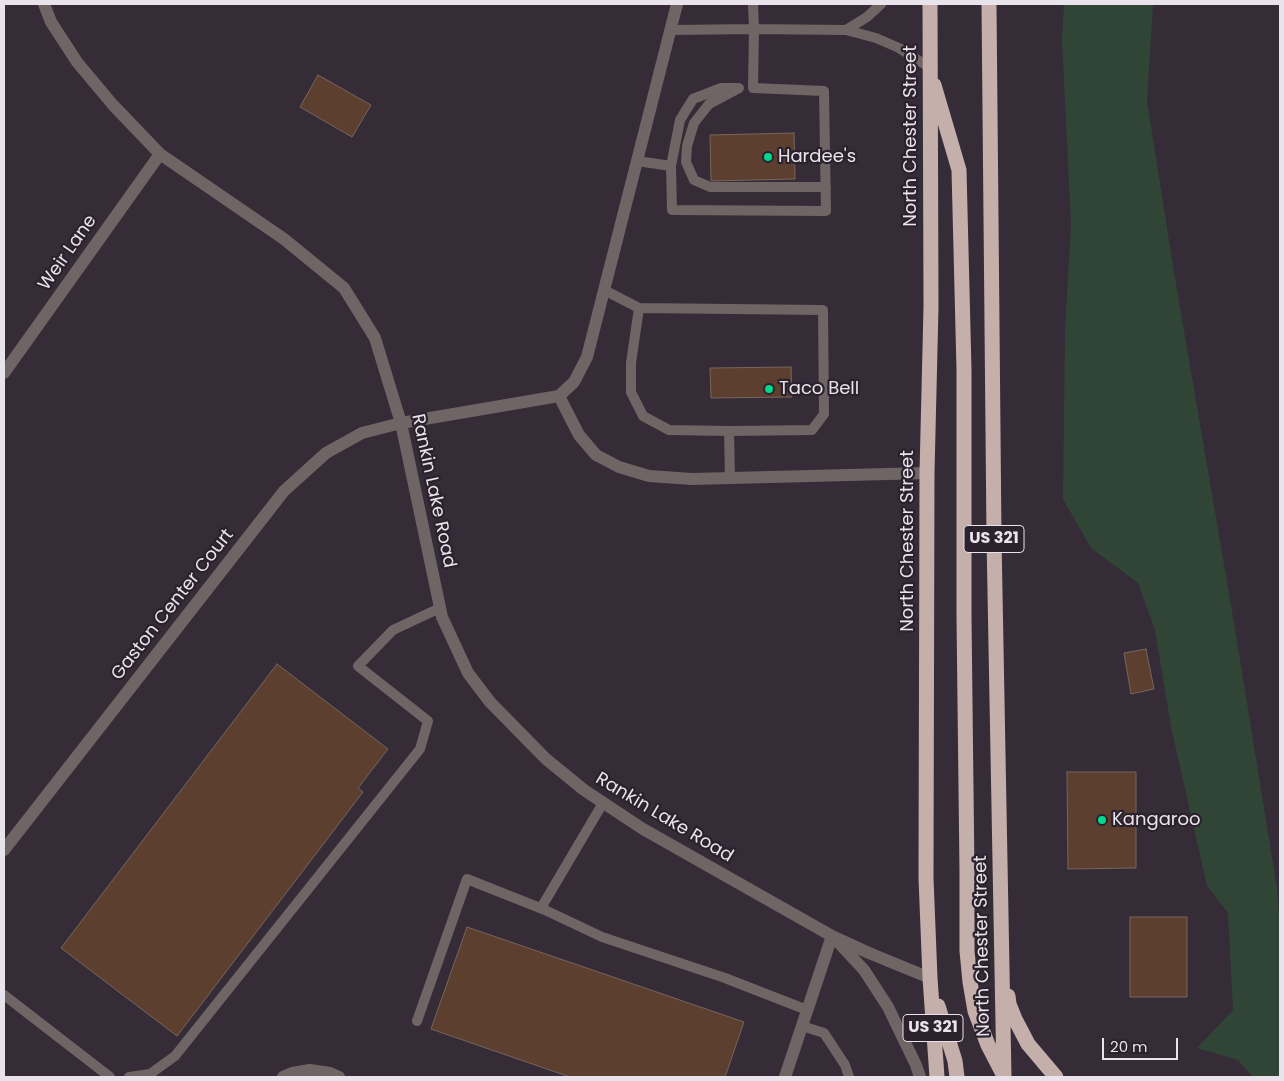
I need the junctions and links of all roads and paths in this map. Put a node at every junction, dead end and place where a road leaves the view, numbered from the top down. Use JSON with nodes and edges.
{"nodes":[{"id":1,"x":44,"y":4,"type":"edge"},
{"id":2,"x":677,"y":4,"type":"edge"},
{"id":3,"x":753,"y":4,"type":"edge"},
{"id":4,"x":881,"y":4,"type":"edge"},
{"id":5,"x":930,"y":4,"type":"edge"},
{"id":6,"x":989,"y":4,"type":"edge"},
{"id":7,"x":754,"y":29,"type":"junction"},
{"id":8,"x":670,"y":30,"type":"junction"},
{"id":9,"x":846,"y":30,"type":"junction"},
{"id":10,"x":929,"y":67,"type":"junction"},
{"id":11,"x":739,"y":88,"type":"junction"},
{"id":12,"x":753,"y":88,"type":"junction"},
{"id":13,"x":160,"y":154,"type":"junction"},
{"id":14,"x":637,"y":161,"type":"junction"},
{"id":15,"x":671,"y":166,"type":"junction"},
{"id":16,"x":826,"y":187,"type":"junction"},
{"id":17,"x":604,"y":290,"type":"junction"},
{"id":18,"x":639,"y":308,"type":"junction"},
{"id":19,"x":4,"y":373,"type":"edge"},
{"id":20,"x":559,"y":396,"type":"junction"},
{"id":21,"x":401,"y":423,"type":"junction"},
{"id":22,"x":730,"y":431,"type":"junction"},
{"id":23,"x":927,"y":473,"type":"junction"},
{"id":24,"x":730,"y":478,"type":"junction"},
{"id":25,"x":440,"y":608,"type":"junction"},
{"id":26,"x":603,"y":803,"type":"junction"},
{"id":27,"x":4,"y":850,"type":"edge"},
{"id":28,"x":541,"y":908,"type":"junction"},
{"id":29,"x":832,"y":936,"type":"junction"},
{"id":30,"x":1002,"y":961,"type":"junction"},
{"id":31,"x":930,"y":978,"type":"junction"},
{"id":32,"x":4,"y":995,"type":"edge"},
{"id":33,"x":807,"y":1010,"type":"junction"},
{"id":34,"x":417,"y":1020,"type":"dead end"},
{"id":35,"x":802,"y":1026,"type":"junction"},
{"id":36,"x":1005,"y":1076,"type":"edge"},
{"id":37,"x":110,"y":1077,"type":"edge"},
{"id":38,"x":129,"y":1077,"type":"edge"},
{"id":39,"x":283,"y":1077,"type":"edge"},
{"id":40,"x":339,"y":1077,"type":"edge"},
{"id":41,"x":785,"y":1077,"type":"edge"},
{"id":42,"x":849,"y":1077,"type":"edge"},
{"id":43,"x":920,"y":1077,"type":"edge"},
{"id":44,"x":937,"y":1077,"type":"edge"},
{"id":45,"x":957,"y":1077,"type":"edge"},
{"id":46,"x":1056,"y":1077,"type":"edge"}],
"edges":[{"from":1,"to":13,"type":"street","name":"Rankin Lake Road"},
{"from":2,"to":8,"type":"street"},
{"from":3,"to":7,"type":"lane"},
{"from":4,"to":9,"type":"lane"},
{"from":5,"to":10,"type":"highway","name":"North Chester Street","number":"US 321"},
{"from":6,"to":30,"type":"highway","name":"North Chester Street","number":"US 321"},
{"from":7,"to":8,"type":"lane"},
{"from":7,"to":9,"type":"lane"},
{"from":7,"to":12,"type":"lane"},
{"from":8,"to":14,"type":"street"},
{"from":9,"to":10,"type":"lane"},
{"from":10,"to":23,"type":"highway","name":"North Chester Street","number":"US 321"},
{"from":10,"to":36,"type":"highway"},
{"from":11,"to":12,"type":"lane"},
{"from":11,"to":15,"type":"lane"},
{"from":11,"to":16,"type":"lane"},
{"from":12,"to":16,"type":"lane"},
{"from":13,"to":19,"type":"street","name":"Weir Lane"},
{"from":13,"to":21,"type":"street","name":"Rankin Lake Road"},
{"from":14,"to":15,"type":"lane"},
{"from":14,"to":17,"type":"street"},
{"from":15,"to":16,"type":"lane"},
{"from":17,"to":18,"type":"lane"},
{"from":17,"to":20,"type":"street"},
{"from":18,"to":22,"type":"lane"},
{"from":18,"to":22,"type":"lane"},
{"from":20,"to":21,"type":"street","name":"Gaston Center Court"},
{"from":20,"to":24,"type":"street"},
{"from":21,"to":25,"type":"street","name":"Rankin Lake Road"},
{"from":21,"to":27,"type":"street","name":"Gaston Center Court"},
{"from":22,"to":24,"type":"lane"},
{"from":23,"to":24,"type":"street"},
{"from":23,"to":31,"type":"highway","name":"North Chester Street","number":"US 321"},
{"from":25,"to":26,"type":"street","name":"Rankin Lake Road"},
{"from":25,"to":38,"type":"lane"},
{"from":26,"to":28,"type":"lane"},
{"from":26,"to":29,"type":"street","name":"Rankin Lake Road"},
{"from":28,"to":33,"type":"lane"},
{"from":28,"to":34,"type":"lane"},
{"from":29,"to":31,"type":"street","name":"Rankin Lake Road"},
{"from":29,"to":33,"type":"street"},
{"from":29,"to":43,"type":"street","name":"Rankin Lake Road"},
{"from":30,"to":36,"type":"highway","name":"North Chester Street","number":"US 321"},
{"from":30,"to":46,"type":"highway"},
{"from":31,"to":44,"type":"highway","name":"North Chester Street","number":"US 321"},
{"from":31,"to":45,"type":"highway"},
{"from":32,"to":37,"type":"lane"},
{"from":33,"to":35,"type":"street"},
{"from":35,"to":41,"type":"street"},
{"from":35,"to":42,"type":"lane"},
{"from":39,"to":40,"type":"street"}]}
